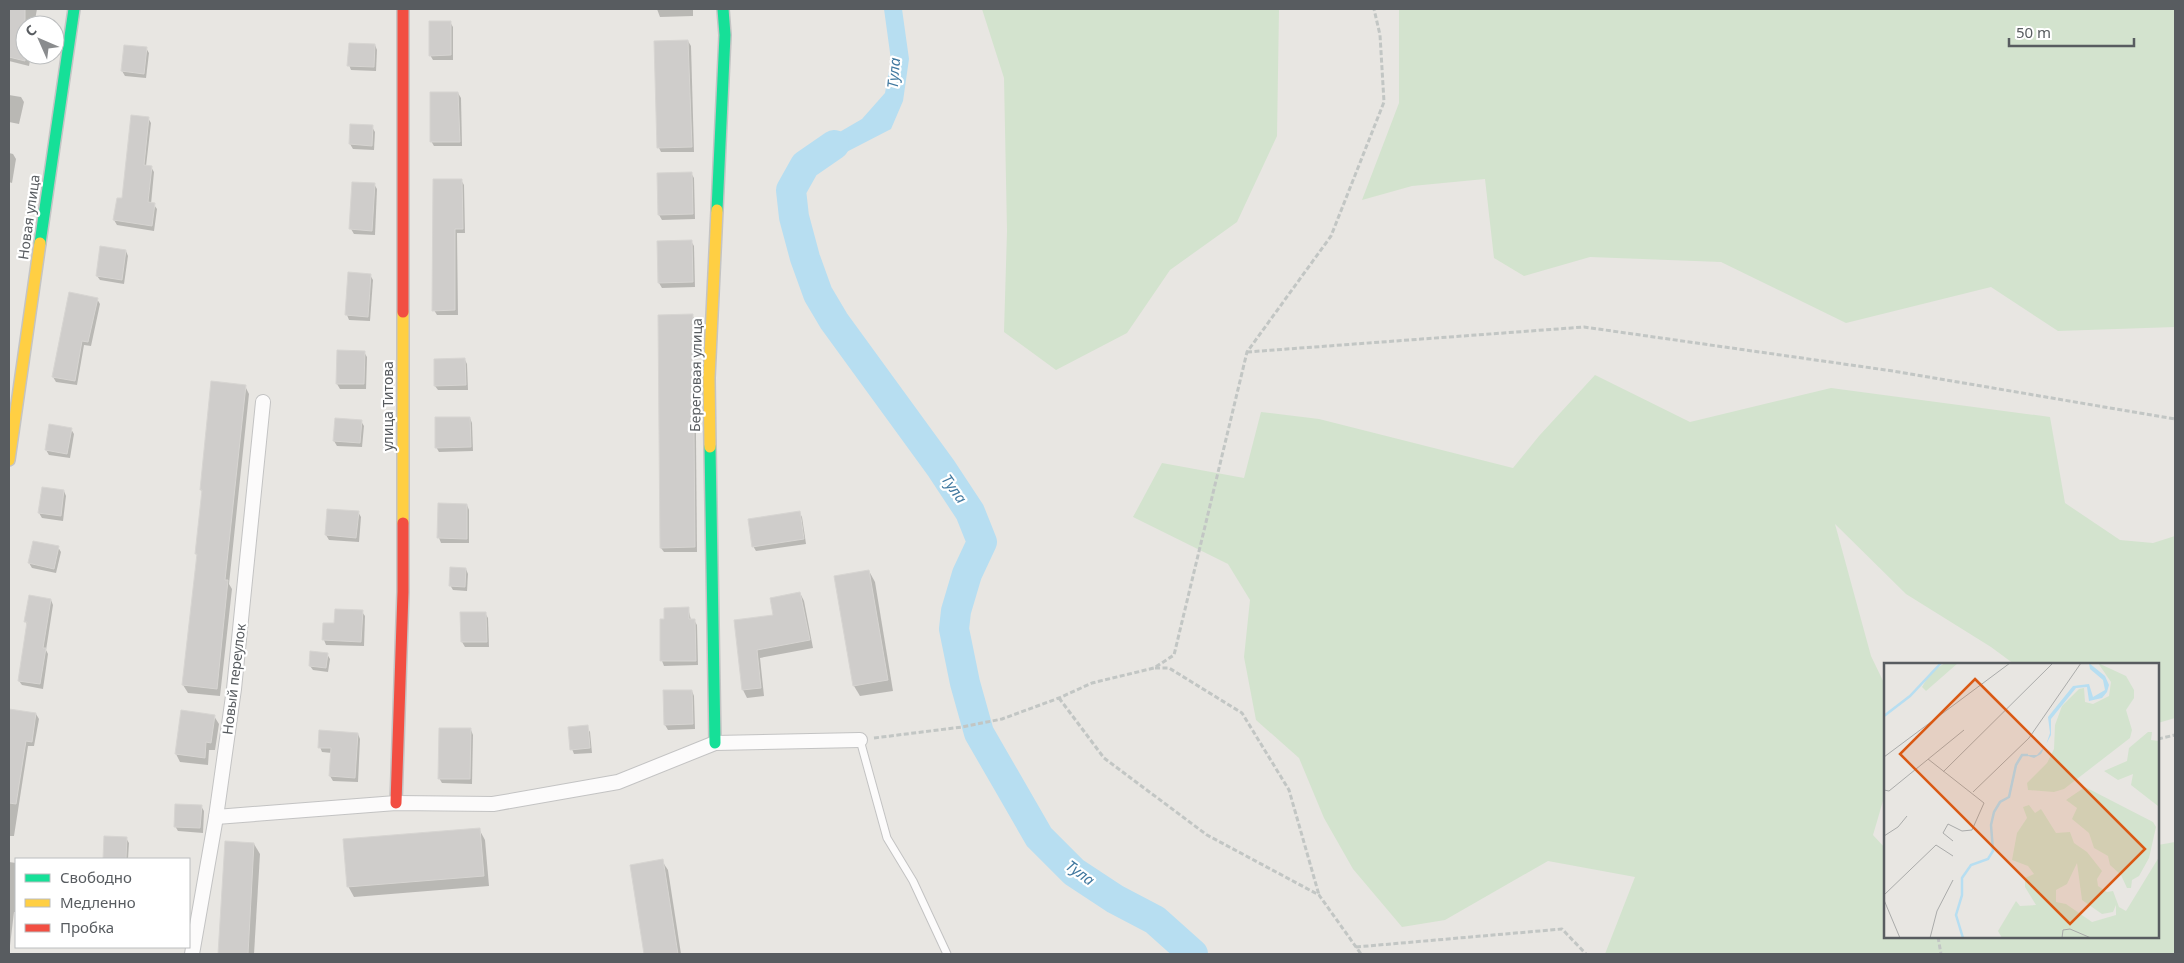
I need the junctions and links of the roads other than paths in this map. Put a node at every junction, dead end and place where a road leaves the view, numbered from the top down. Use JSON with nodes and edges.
{"nodes":[{"id":1,"x":74,"y":9,"type":"edge"},
{"id":2,"x":403,"y":9,"type":"edge"},
{"id":3,"x":723,"y":9,"type":"edge"},
{"id":4,"x":263,"y":402,"type":"dead end"},
{"id":5,"x":9,"y":460,"type":"edge"},
{"id":6,"x":860,"y":740,"type":"joint"},
{"id":7,"x":715,"y":743,"type":"junction"},
{"id":8,"x":396,"y":802,"type":"junction"},
{"id":9,"x":216,"y":817,"type":"junction"},
{"id":10,"x":192,"y":954,"type":"edge"},
{"id":11,"x":947,"y":954,"type":"edge"}],
"edges":[{"from":1,"to":5,"type":"street","name":"Новая улица"},
{"from":2,"to":8,"type":"street","name":"улица Титова"},
{"from":3,"to":7,"type":"street","name":"Береговая улица"},
{"from":4,"to":9,"type":"street","name":"Новый переулок"},
{"from":6,"to":7,"type":"street"},
{"from":6,"to":11,"type":"lane"},
{"from":7,"to":8,"type":"street"},
{"from":8,"to":9,"type":"street"},
{"from":9,"to":10,"type":"street","name":"Новый переулок"}]}
